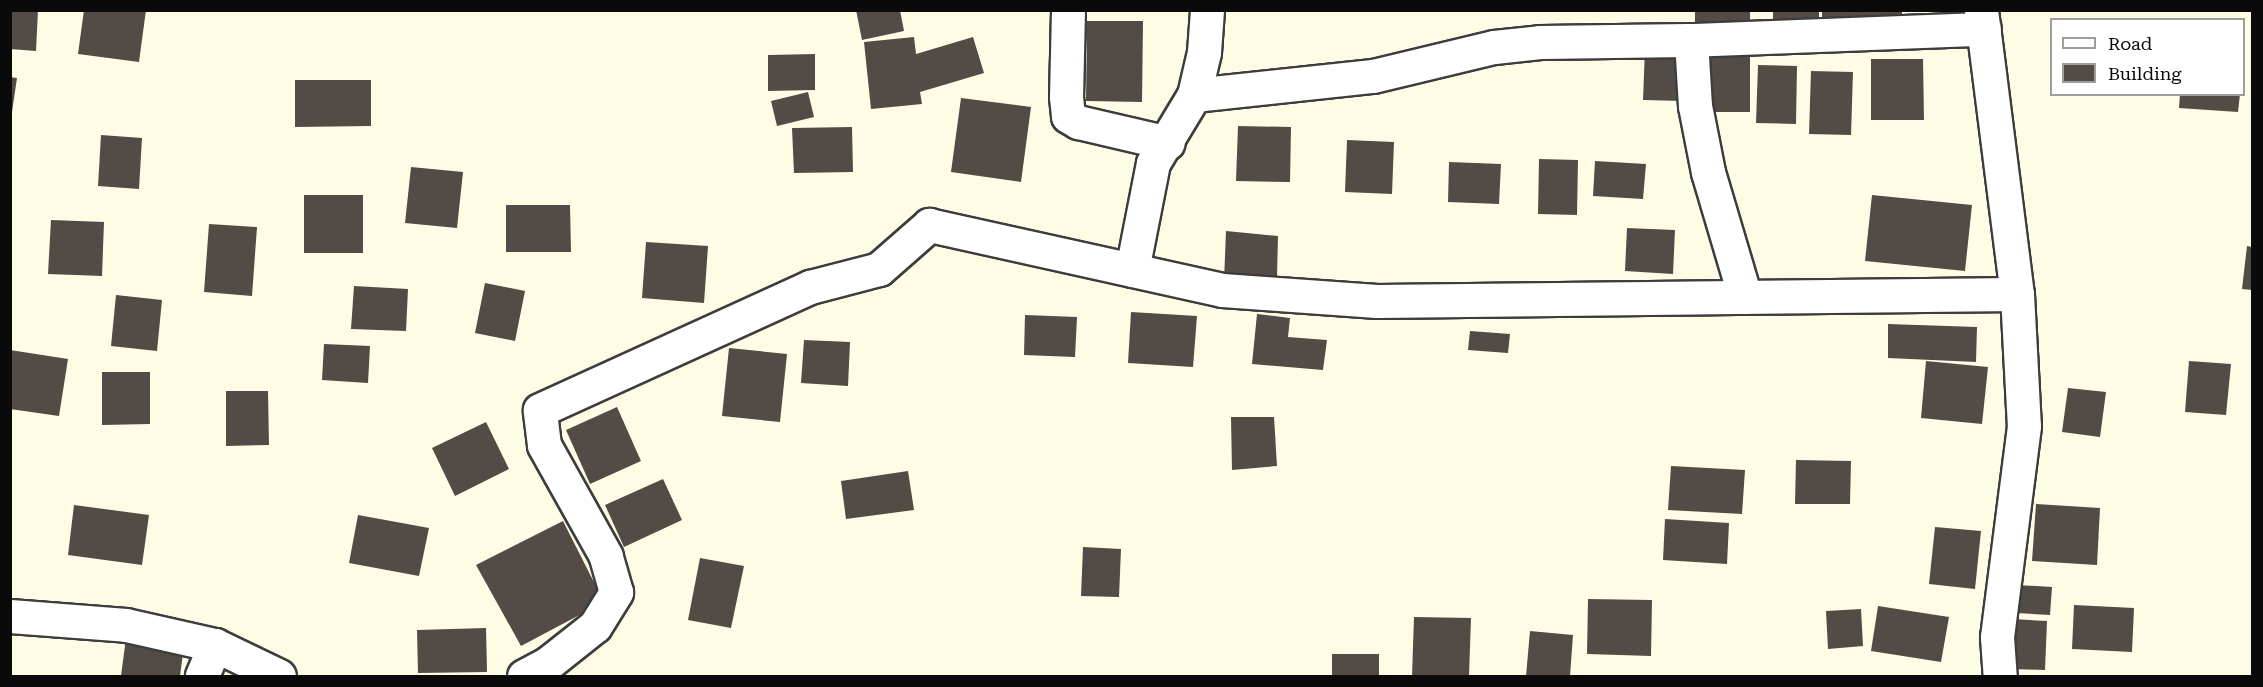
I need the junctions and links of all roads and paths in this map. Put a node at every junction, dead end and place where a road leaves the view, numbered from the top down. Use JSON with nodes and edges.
{"nodes":[{"id":1,"x":1068,"y":10,"type":"edge"},
{"id":2,"x":1207,"y":10,"type":"edge"},
{"id":3,"x":1983,"y":20,"type":"edge"},
{"id":4,"x":1691,"y":40,"type":"junction"},
{"id":5,"x":1194,"y":95,"type":"junction"},
{"id":6,"x":1168,"y":143,"type":"junction"},
{"id":7,"x":1132,"y":270,"type":"junction"},
{"id":8,"x":2017,"y":294,"type":"junction"},
{"id":9,"x":1745,"y":297,"type":"junction"},
{"id":10,"x":10,"y":616,"type":"edge"},
{"id":11,"x":215,"y":645,"type":"junction"},
{"id":12,"x":202,"y":676,"type":"edge"},
{"id":13,"x":279,"y":676,"type":"edge"},
{"id":14,"x":524,"y":676,"type":"edge"},
{"id":15,"x":2000,"y":676,"type":"edge"}],
"edges":[{"from":1,"to":6,"type":"street"},
{"from":2,"to":5,"type":"street"},
{"from":3,"to":4,"type":"street"},
{"from":3,"to":8,"type":"street"},
{"from":4,"to":5,"type":"street"},
{"from":4,"to":9,"type":"street"},
{"from":5,"to":6,"type":"street"},
{"from":6,"to":7,"type":"street"},
{"from":7,"to":9,"type":"street"},
{"from":7,"to":14,"type":"street"},
{"from":8,"to":9,"type":"street"},
{"from":8,"to":15,"type":"street"},
{"from":10,"to":11,"type":"street"},
{"from":11,"to":12,"type":"street"},
{"from":11,"to":13,"type":"street"}]}
